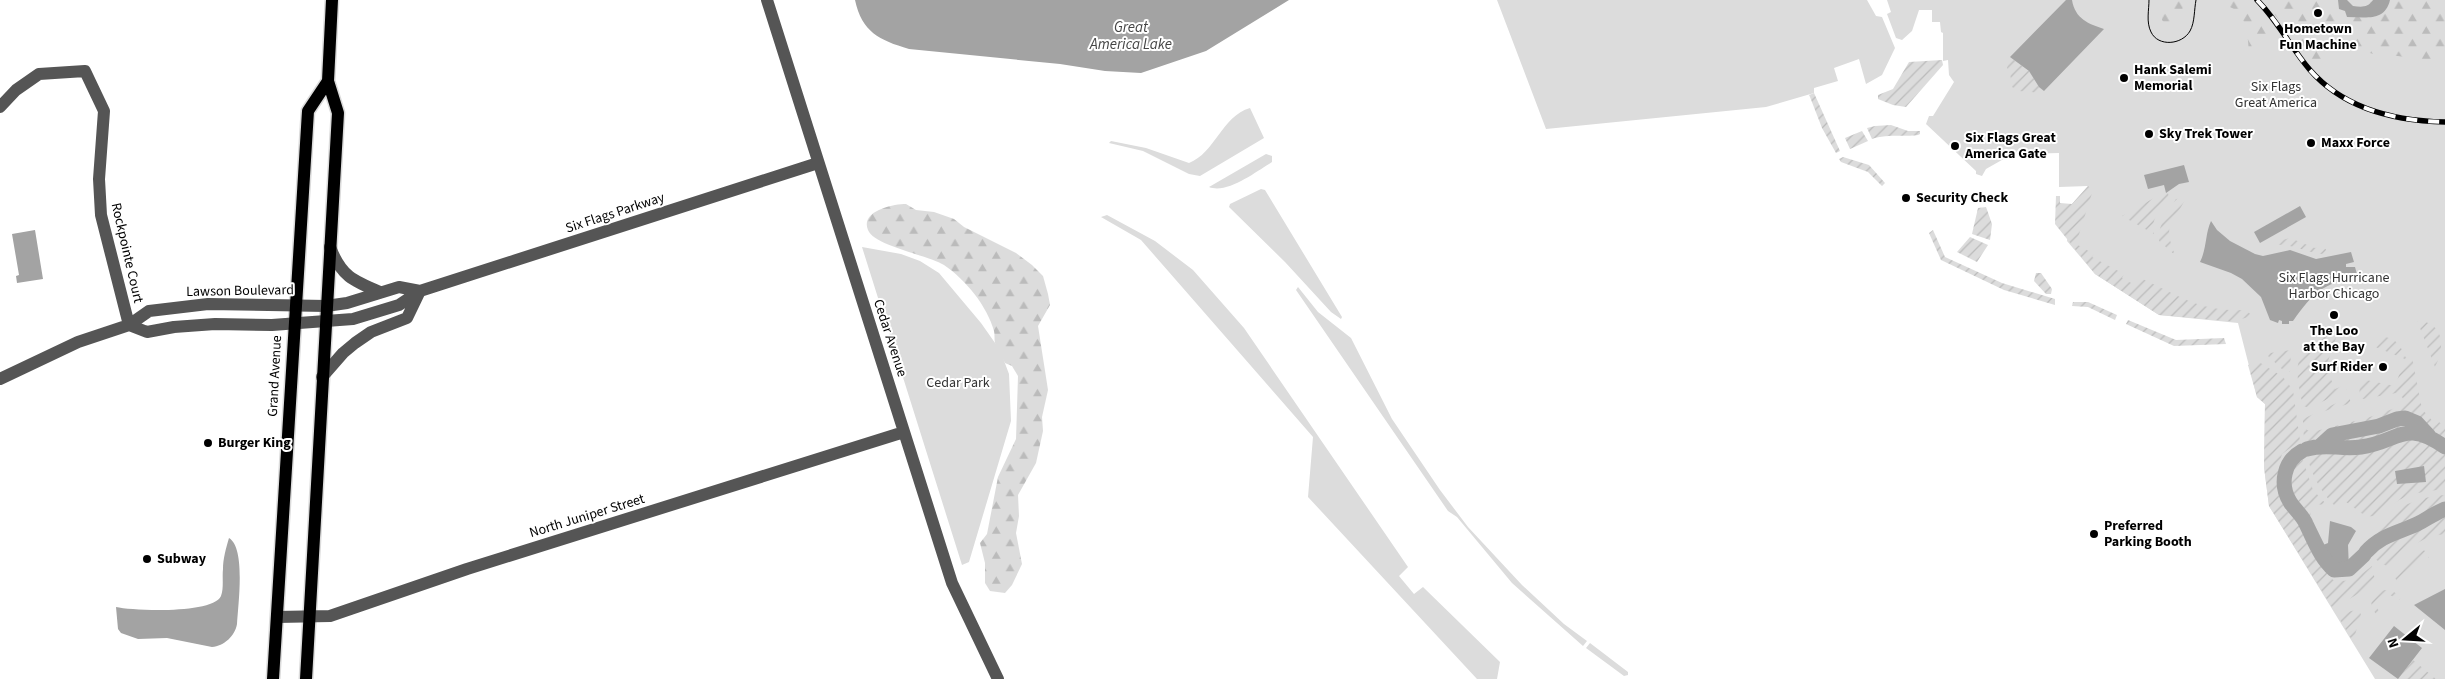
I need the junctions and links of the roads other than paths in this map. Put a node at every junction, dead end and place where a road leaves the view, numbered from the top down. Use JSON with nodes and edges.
{"nodes":[{"id":1,"x":332,"y":0,"type":"edge"},
{"id":2,"x":767,"y":0,"type":"edge"},
{"id":3,"x":328,"y":81,"type":"junction"},
{"id":4,"x":0,"y":107,"type":"edge"},
{"id":5,"x":818,"y":163,"type":"junction"},
{"id":6,"x":330,"y":247,"type":"junction"},
{"id":7,"x":420,"y":291,"type":"junction"},
{"id":8,"x":380,"y":292,"type":"junction"},
{"id":9,"x":295,"y":306,"type":"junction"},
{"id":10,"x":326,"y":306,"type":"junction"},
{"id":11,"x":326,"y":321,"type":"junction"},
{"id":12,"x":294,"y":323,"type":"junction"},
{"id":13,"x":129,"y":325,"type":"junction"},
{"id":14,"x":322,"y":377,"type":"junction"},
{"id":15,"x":0,"y":379,"type":"edge"},
{"id":16,"x":904,"y":432,"type":"junction"},
{"id":17,"x":278,"y":617,"type":"junction"},
{"id":18,"x":310,"y":617,"type":"junction"},
{"id":19,"x":273,"y":679,"type":"edge"},
{"id":20,"x":306,"y":679,"type":"edge"},
{"id":21,"x":998,"y":679,"type":"edge"}],
"edges":[{"from":1,"to":3,"type":"main road"},
{"from":2,"to":5,"type":"street","name":"Cedar Avenue"},
{"from":3,"to":6,"type":"main road"},
{"from":3,"to":9,"type":"main road","name":"Grand Avenue"},
{"from":4,"to":13,"type":"street","name":"Rockpointe Court"},
{"from":5,"to":7,"type":"street","name":"Six Flags Parkway"},
{"from":5,"to":16,"type":"street","name":"Cedar Avenue"},
{"from":6,"to":8,"type":"street"},
{"from":6,"to":10,"type":"main road"},
{"from":7,"to":8,"type":"street","name":"Six Flags Parkway"},
{"from":7,"to":11,"type":"street","name":"Six Flags Parkway"},
{"from":7,"to":14,"type":"street"},
{"from":8,"to":10,"type":"street","name":"Six Flags Parkway"},
{"from":9,"to":10,"type":"street","name":"Lawson Boulevard"},
{"from":9,"to":12,"type":"main road","name":"Grand Avenue"},
{"from":9,"to":13,"type":"street","name":"Lawson Boulevard"},
{"from":10,"to":11,"type":"main road"},
{"from":11,"to":12,"type":"street"},
{"from":11,"to":14,"type":"main road"},
{"from":12,"to":13,"type":"street"},
{"from":12,"to":17,"type":"main road","name":"Grand Avenue"},
{"from":13,"to":15,"type":"street","name":"Lawson Boulevard"},
{"from":14,"to":18,"type":"main road"},
{"from":16,"to":18,"type":"street","name":"North Juniper Street"},
{"from":16,"to":21,"type":"street","name":"Cedar Avenue"},
{"from":17,"to":18,"type":"street","name":"North Juniper Street"},
{"from":17,"to":19,"type":"main road","name":"Grand Avenue"},
{"from":18,"to":20,"type":"main road"}]}
